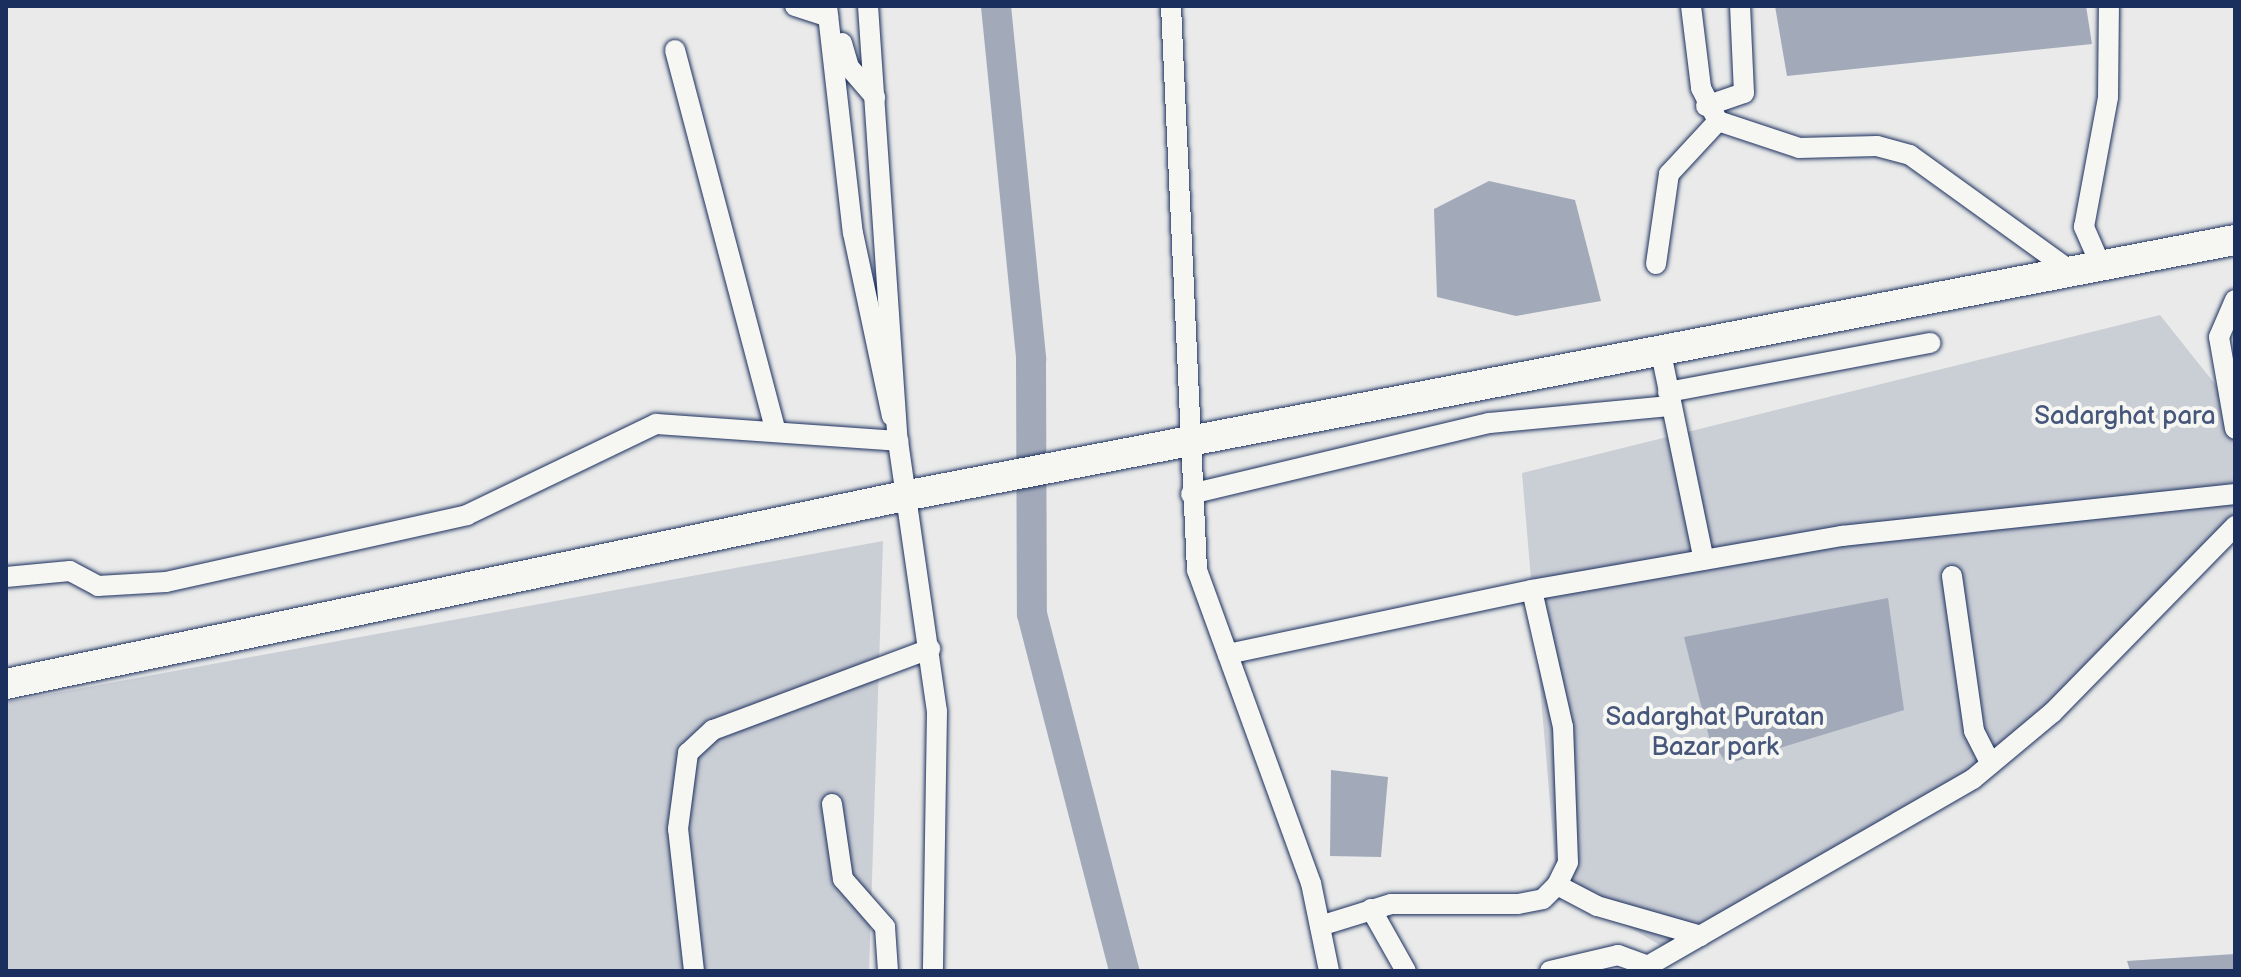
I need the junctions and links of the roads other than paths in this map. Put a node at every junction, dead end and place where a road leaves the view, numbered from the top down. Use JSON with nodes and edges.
{"nodes":[{"id":1,"x":795,"y":6,"type":"edge"},
{"id":2,"x":868,"y":6,"type":"edge"},
{"id":3,"x":1171,"y":6,"type":"edge"},
{"id":4,"x":1691,"y":6,"type":"edge"},
{"id":5,"x":1740,"y":6,"type":"edge"},
{"id":6,"x":2109,"y":6,"type":"edge"},
{"id":7,"x":827,"y":10,"type":"edge"},
{"id":8,"x":675,"y":50,"type":"dead end"},
{"id":9,"x":875,"y":97,"type":"junction"},
{"id":10,"x":1712,"y":113,"type":"junction"},
{"id":11,"x":2235,"y":240,"type":"edge"},
{"id":12,"x":1656,"y":264,"type":"dead end"},
{"id":13,"x":2101,"y":266,"type":"junction"},
{"id":14,"x":2072,"y":272,"type":"junction"},
{"id":15,"x":2235,"y":300,"type":"edge"},
{"id":16,"x":1930,"y":343,"type":"dead end"},
{"id":17,"x":1661,"y":353,"type":"junction"},
{"id":18,"x":1669,"y":399,"type":"junction"},
{"id":19,"x":775,"y":429,"type":"junction"},
{"id":20,"x":2235,"y":429,"type":"edge"},
{"id":21,"x":898,"y":435,"type":"junction"},
{"id":22,"x":1193,"y":440,"type":"junction"},
{"id":23,"x":915,"y":494,"type":"junction"},
{"id":24,"x":1191,"y":494,"type":"junction"},
{"id":25,"x":2235,"y":494,"type":"edge"},
{"id":26,"x":2235,"y":526,"type":"edge"},
{"id":27,"x":1704,"y":560,"type":"junction"},
{"id":28,"x":1952,"y":576,"type":"dead end"},
{"id":29,"x":6,"y":577,"type":"edge"},
{"id":30,"x":1532,"y":590,"type":"junction"},
{"id":31,"x":930,"y":649,"type":"junction"},
{"id":32,"x":1228,"y":654,"type":"junction"},
{"id":33,"x":6,"y":684,"type":"edge"},
{"id":34,"x":1991,"y":764,"type":"junction"},
{"id":35,"x":832,"y":804,"type":"dead end"},
{"id":36,"x":1557,"y":885,"type":"junction"},
{"id":37,"x":1371,"y":909,"type":"junction"},
{"id":38,"x":1320,"y":926,"type":"junction"},
{"id":39,"x":1701,"y":936,"type":"junction"},
{"id":40,"x":1675,"y":962,"type":"edge"},
{"id":41,"x":1644,"y":969,"type":"edge"},
{"id":42,"x":694,"y":971,"type":"edge"},
{"id":43,"x":888,"y":971,"type":"edge"},
{"id":44,"x":933,"y":971,"type":"edge"},
{"id":45,"x":1329,"y":971,"type":"edge"},
{"id":46,"x":1406,"y":971,"type":"edge"},
{"id":47,"x":1550,"y":971,"type":"edge"}],
"edges":[{"from":1,"to":7,"type":"street"},
{"from":2,"to":9,"type":"street"},
{"from":3,"to":22,"type":"street"},
{"from":4,"to":10,"type":"street"},
{"from":5,"to":10,"type":"street"},
{"from":6,"to":13,"type":"street"},
{"from":7,"to":9,"type":"street"},
{"from":7,"to":21,"type":"street"},
{"from":8,"to":19,"type":"street"},
{"from":9,"to":21,"type":"street"},
{"from":10,"to":12,"type":"street"},
{"from":10,"to":14,"type":"street"},
{"from":11,"to":13,"type":"highway"},
{"from":13,"to":14,"type":"highway"},
{"from":14,"to":17,"type":"highway"},
{"from":15,"to":20,"type":"street"},
{"from":16,"to":18,"type":"street"},
{"from":17,"to":18,"type":"street"},
{"from":17,"to":22,"type":"highway"},
{"from":18,"to":24,"type":"street"},
{"from":18,"to":27,"type":"street"},
{"from":19,"to":21,"type":"street"},
{"from":19,"to":29,"type":"street"},
{"from":21,"to":23,"type":"street"},
{"from":22,"to":23,"type":"highway"},
{"from":22,"to":24,"type":"street"},
{"from":23,"to":31,"type":"street"},
{"from":23,"to":33,"type":"highway"},
{"from":24,"to":32,"type":"street"},
{"from":25,"to":27,"type":"street"},
{"from":26,"to":34,"type":"street"},
{"from":27,"to":30,"type":"street"},
{"from":28,"to":34,"type":"street"},
{"from":30,"to":32,"type":"street"},
{"from":30,"to":36,"type":"street"},
{"from":31,"to":42,"type":"street"},
{"from":31,"to":44,"type":"street"},
{"from":32,"to":38,"type":"street"},
{"from":34,"to":39,"type":"street"},
{"from":35,"to":43,"type":"street"},
{"from":36,"to":37,"type":"street"},
{"from":36,"to":39,"type":"street"},
{"from":37,"to":38,"type":"street"},
{"from":37,"to":46,"type":"street"},
{"from":38,"to":45,"type":"street"},
{"from":39,"to":40,"type":"street"},
{"from":40,"to":41,"type":"street"},
{"from":41,"to":47,"type":"street"}]}
